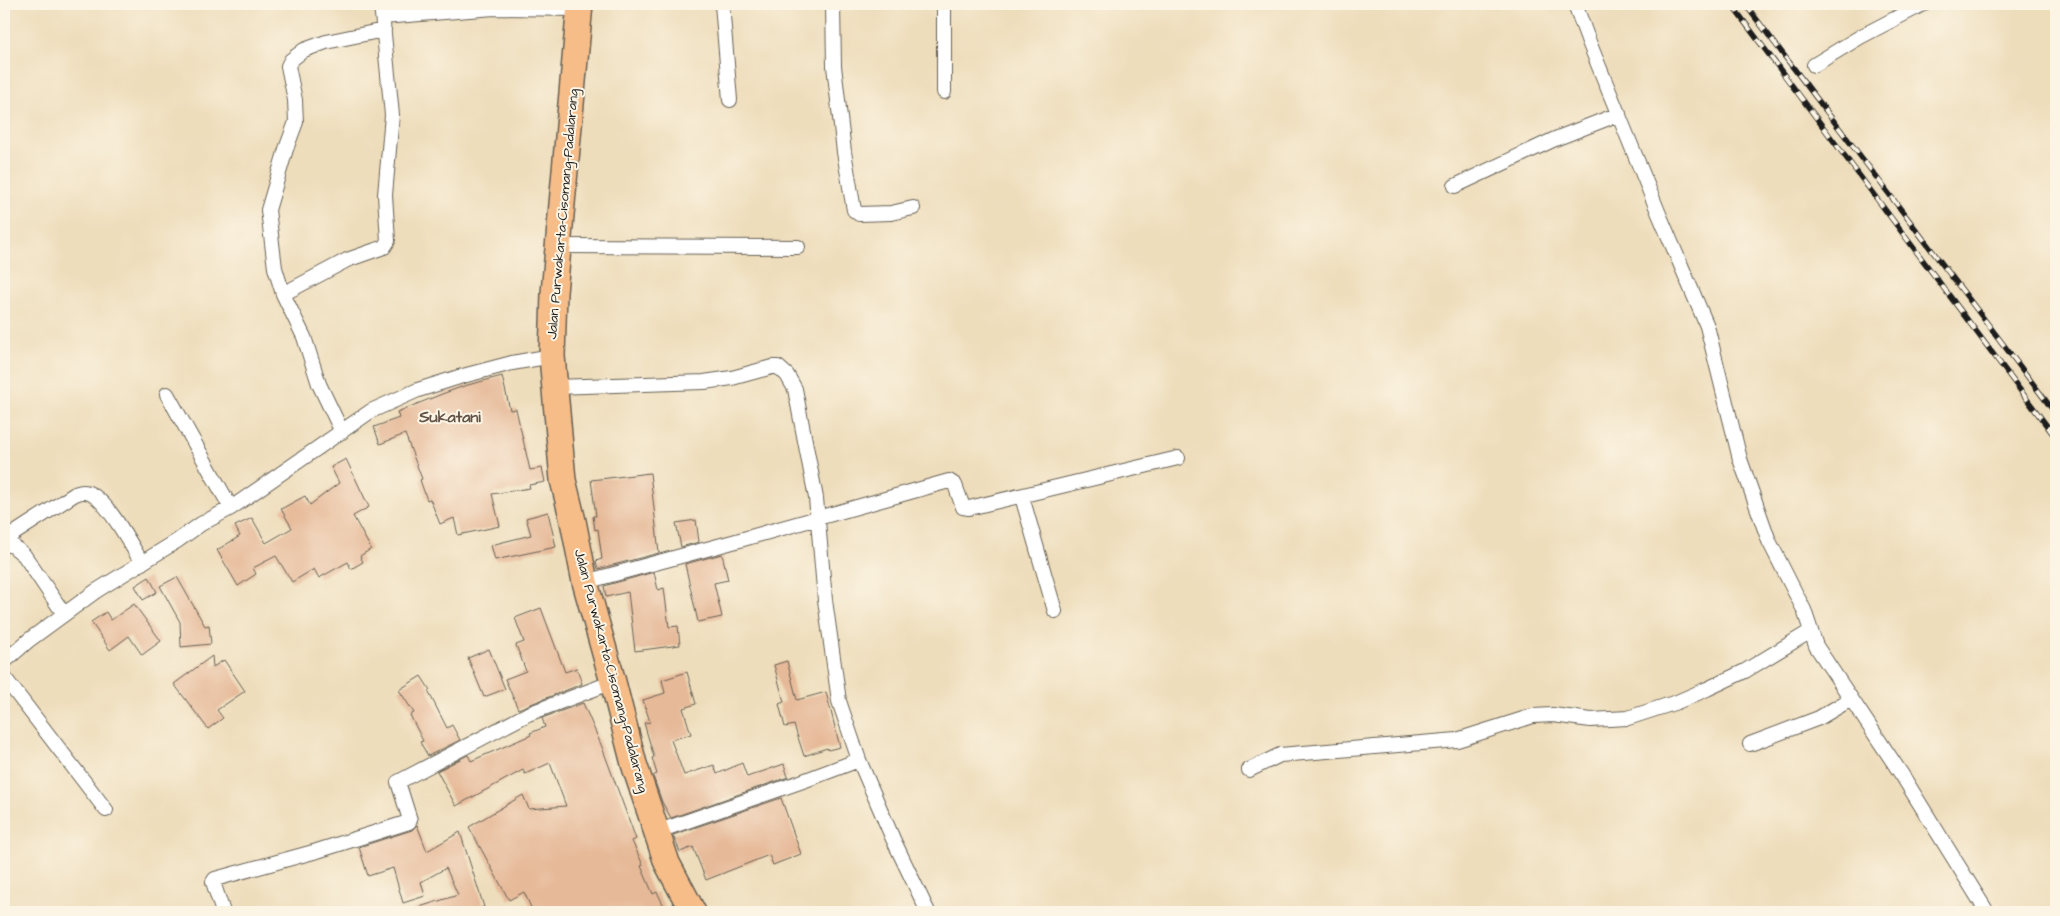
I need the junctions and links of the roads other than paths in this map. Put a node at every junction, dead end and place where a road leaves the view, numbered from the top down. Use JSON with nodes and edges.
{"nodes":[{"id":1,"x":722,"y":4,"type":"edge"},
{"id":2,"x":833,"y":4,"type":"edge"},
{"id":3,"x":944,"y":4,"type":"edge"},
{"id":4,"x":1575,"y":4,"type":"edge"},
{"id":5,"x":1923,"y":4,"type":"edge"},
{"id":6,"x":579,"y":6,"type":"edge"},
{"id":7,"x":382,"y":17,"type":"edge"},
{"id":8,"x":1814,"y":65,"type":"dead end"},
{"id":9,"x":944,"y":92,"type":"dead end"},
{"id":10,"x":730,"y":100,"type":"dead end"},
{"id":11,"x":1619,"y":114,"type":"junction"},
{"id":12,"x":1455,"y":186,"type":"dead end"},
{"id":13,"x":913,"y":208,"type":"dead end"},
{"id":14,"x":559,"y":246,"type":"junction"},
{"id":15,"x":798,"y":247,"type":"dead end"},
{"id":16,"x":283,"y":294,"type":"junction"},
{"id":17,"x":552,"y":356,"type":"junction"},
{"id":18,"x":555,"y":387,"type":"junction"},
{"id":19,"x":167,"y":394,"type":"dead end"},
{"id":20,"x":342,"y":432,"type":"junction"},
{"id":21,"x":1178,"y":458,"type":"dead end"},
{"id":22,"x":1022,"y":497,"type":"junction"},
{"id":23,"x":231,"y":508,"type":"junction"},
{"id":24,"x":818,"y":518,"type":"junction"},
{"id":25,"x":4,"y":540,"type":"edge"},
{"id":26,"x":4,"y":544,"type":"edge"},
{"id":27,"x":142,"y":563,"type":"junction"},
{"id":28,"x":585,"y":582,"type":"junction"},
{"id":29,"x":1055,"y":612,"type":"dead end"},
{"id":30,"x":64,"y":614,"type":"junction"},
{"id":31,"x":1810,"y":631,"type":"junction"},
{"id":32,"x":4,"y":662,"type":"edge"},
{"id":33,"x":4,"y":677,"type":"edge"},
{"id":34,"x":613,"y":682,"type":"junction"},
{"id":35,"x":1851,"y":699,"type":"junction"},
{"id":36,"x":1750,"y":744,"type":"dead end"},
{"id":37,"x":859,"y":760,"type":"junction"},
{"id":38,"x":1249,"y":770,"type":"dead end"},
{"id":39,"x":106,"y":810,"type":"dead end"},
{"id":40,"x":656,"y":832,"type":"junction"},
{"id":41,"x":223,"y":912,"type":"edge"},
{"id":42,"x":693,"y":912,"type":"edge"},
{"id":43,"x":928,"y":912,"type":"edge"},
{"id":44,"x":1987,"y":912,"type":"edge"}],
"edges":[{"from":1,"to":10,"type":"street"},
{"from":2,"to":13,"type":"street"},
{"from":3,"to":9,"type":"street"},
{"from":4,"to":11,"type":"street"},
{"from":5,"to":8,"type":"street"},
{"from":6,"to":7,"type":"street"},
{"from":6,"to":14,"type":"highway","name":"Jalan Purwakarta–Cisomang–Padalarang"},
{"from":7,"to":16,"type":"street"},
{"from":7,"to":16,"type":"street"},
{"from":11,"to":12,"type":"street"},
{"from":11,"to":31,"type":"street"},
{"from":14,"to":15,"type":"street"},
{"from":14,"to":17,"type":"highway","name":"Jalan Purwakarta–Cisomang–Padalarang"},
{"from":16,"to":20,"type":"street"},
{"from":17,"to":18,"type":"highway","name":"Jalan Purwakarta–Cisomang–Padalarang"},
{"from":17,"to":20,"type":"street"},
{"from":18,"to":24,"type":"street"},
{"from":18,"to":28,"type":"highway","name":"Jalan Purwakarta–Cisomang–Padalarang"},
{"from":19,"to":23,"type":"street"},
{"from":20,"to":23,"type":"street"},
{"from":21,"to":22,"type":"street"},
{"from":22,"to":24,"type":"street"},
{"from":22,"to":29,"type":"street"},
{"from":23,"to":27,"type":"street"},
{"from":24,"to":28,"type":"street"},
{"from":24,"to":37,"type":"street"},
{"from":25,"to":27,"type":"street"},
{"from":26,"to":30,"type":"street"},
{"from":27,"to":30,"type":"street"},
{"from":28,"to":34,"type":"highway","name":"Jalan Purwakarta–Cisomang–Padalarang"},
{"from":30,"to":32,"type":"street"},
{"from":31,"to":35,"type":"street"},
{"from":31,"to":38,"type":"street"},
{"from":33,"to":39,"type":"street"},
{"from":34,"to":40,"type":"highway","name":"Jalan Purwakarta–Cisomang–Padalarang"},
{"from":34,"to":41,"type":"street"},
{"from":35,"to":36,"type":"street"},
{"from":35,"to":44,"type":"street"},
{"from":37,"to":40,"type":"street"},
{"from":37,"to":43,"type":"street"},
{"from":40,"to":42,"type":"highway","name":"Jalan Purwakarta–Cisomang–Padalarang"}]}
